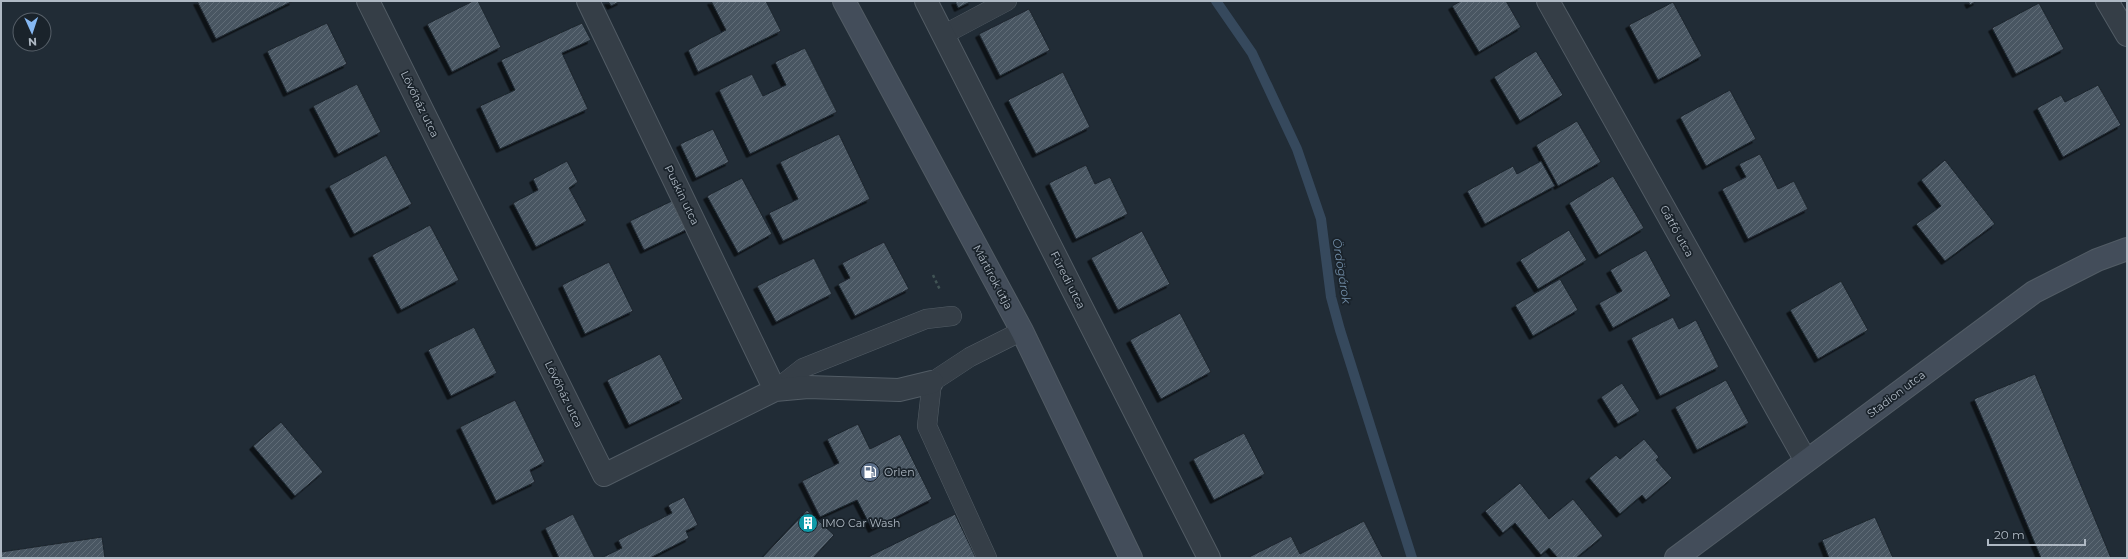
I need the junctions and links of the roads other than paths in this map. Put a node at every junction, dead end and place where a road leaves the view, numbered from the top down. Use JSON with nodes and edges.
{"nodes":[{"id":1,"x":368,"y":1,"type":"edge"},
{"id":2,"x":588,"y":1,"type":"edge"},
{"id":3,"x":844,"y":1,"type":"edge"},
{"id":4,"x":926,"y":1,"type":"edge"},
{"id":5,"x":1007,"y":1,"type":"edge"},
{"id":6,"x":1548,"y":1,"type":"edge"},
{"id":7,"x":2107,"y":1,"type":"edge"},
{"id":8,"x":943,"y":35,"type":"junction"},
{"id":9,"x":2127,"y":35,"type":"edge"},
{"id":10,"x":2127,"y":249,"type":"edge"},
{"id":11,"x":952,"y":316,"type":"dead end"},
{"id":12,"x":1022,"y":332,"type":"junction"},
{"id":13,"x":932,"y":382,"type":"junction"},
{"id":14,"x":775,"y":390,"type":"junction"},
{"id":15,"x":1806,"y":461,"type":"junction"},
{"id":16,"x":987,"y":558,"type":"edge"},
{"id":17,"x":1131,"y":558,"type":"edge"},
{"id":18,"x":1209,"y":558,"type":"edge"},
{"id":19,"x":1676,"y":558,"type":"edge"}],
"edges":[{"from":1,"to":14,"type":"street","name":"Lövőház utca"},
{"from":2,"to":14,"type":"street","name":"Puskin utca"},
{"from":3,"to":12,"type":"street","name":"Mártírok útja"},
{"from":4,"to":8,"type":"street","name":"Füredi utca"},
{"from":5,"to":8,"type":"lane"},
{"from":6,"to":15,"type":"street","name":"Gátfő utca"},
{"from":7,"to":9,"type":"street"},
{"from":8,"to":18,"type":"street","name":"Füredi utca"},
{"from":10,"to":15,"type":"street","name":"Stadion utca"},
{"from":11,"to":14,"type":"lane"},
{"from":12,"to":13,"type":"lane"},
{"from":12,"to":17,"type":"street","name":"Mártírok útja"},
{"from":13,"to":14,"type":"street","name":"Lövőház utca"},
{"from":13,"to":16,"type":"lane"},
{"from":15,"to":19,"type":"street","name":"Stadion utca"}]}
